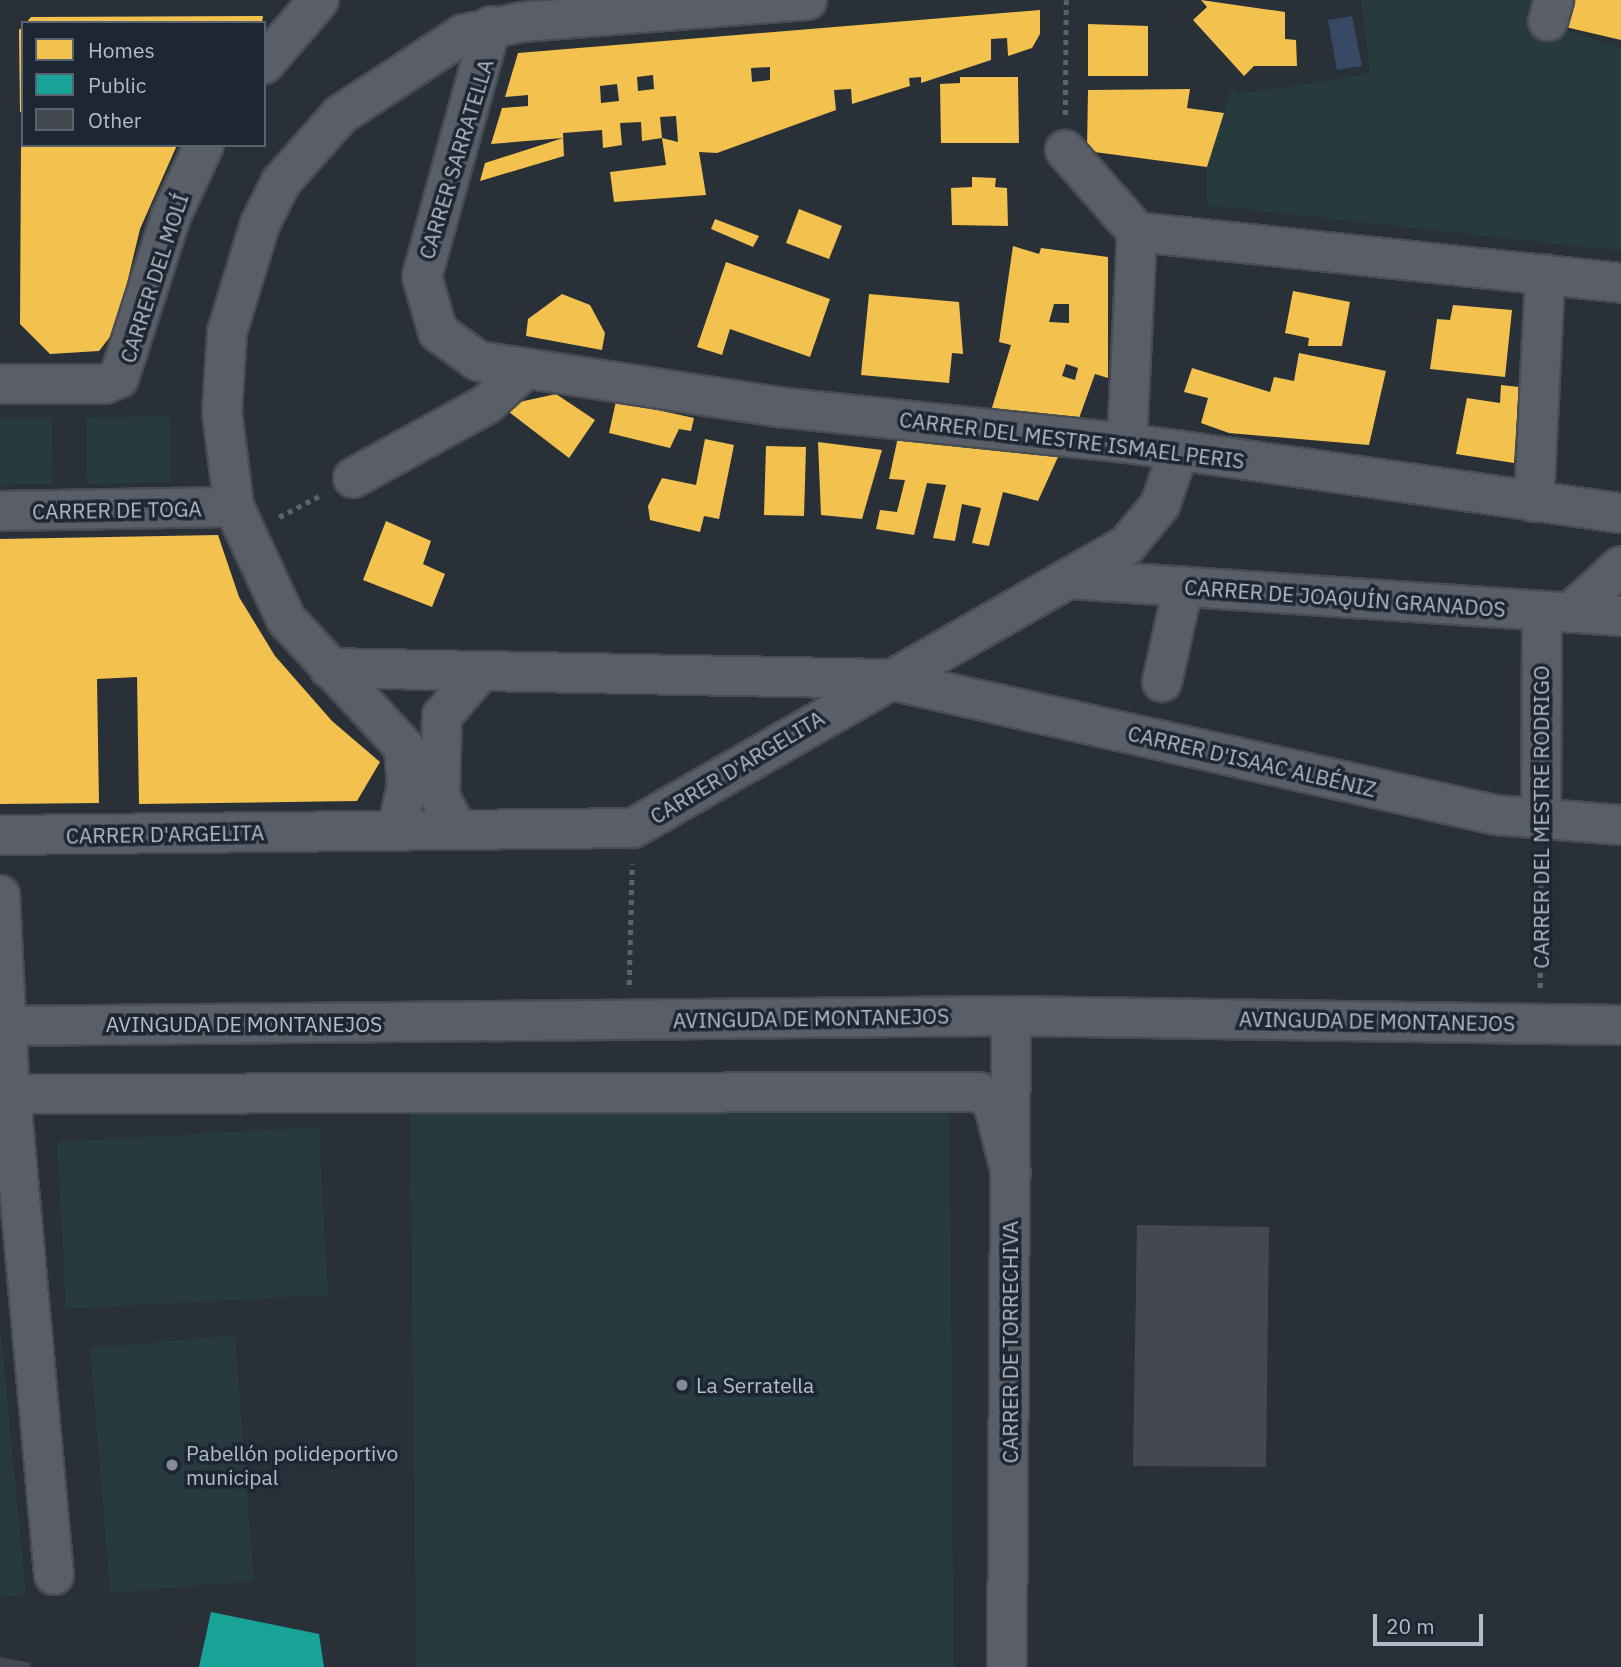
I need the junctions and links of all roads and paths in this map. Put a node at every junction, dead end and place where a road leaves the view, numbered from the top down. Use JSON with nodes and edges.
{"nodes":[{"id":1,"x":319,"y":0,"type":"edge"},
{"id":2,"x":807,"y":0,"type":"edge"},
{"id":3,"x":1066,"y":0,"type":"edge"},
{"id":4,"x":491,"y":26,"type":"junction"},
{"id":5,"x":266,"y":62,"type":"edge"},
{"id":6,"x":203,"y":147,"type":"edge"},
{"id":7,"x":1065,"y":150,"type":"joint"},
{"id":8,"x":1136,"y":245,"type":"junction"},
{"id":9,"x":1545,"y":274,"type":"junction"},
{"id":10,"x":1621,"y":283,"type":"edge"},
{"id":11,"x":438,"y":332,"type":"joint"},
{"id":12,"x":523,"y":371,"type":"junction"},
{"id":13,"x":0,"y":384,"type":"edge"},
{"id":14,"x":1127,"y":443,"type":"junction"},
{"id":15,"x":1179,"y":450,"type":"junction"},
{"id":16,"x":352,"y":478,"type":"joint"},
{"id":17,"x":1534,"y":502,"type":"junction"},
{"id":18,"x":0,"y":511,"type":"edge"},
{"id":19,"x":1621,"y":513,"type":"edge"},
{"id":20,"x":239,"y":521,"type":"junction"},
{"id":21,"x":1621,"y":566,"type":"edge"},
{"id":22,"x":1070,"y":579,"type":"junction"},
{"id":23,"x":1183,"y":587,"type":"junction"},
{"id":24,"x":1556,"y":612,"type":"junction"},
{"id":25,"x":1621,"y":616,"type":"edge"},
{"id":26,"x":328,"y":668,"type":"junction"},
{"id":27,"x":465,"y":671,"type":"junction"},
{"id":28,"x":885,"y":679,"type":"junction"},
{"id":29,"x":1162,"y":681,"type":"dead end"},
{"id":30,"x":404,"y":747,"type":"junction"},
{"id":31,"x":1541,"y":820,"type":"junction"},
{"id":32,"x":1621,"y":825,"type":"edge"},
{"id":33,"x":633,"y":828,"type":"junction"},
{"id":34,"x":457,"y":830,"type":"junction"},
{"id":35,"x":397,"y":831,"type":"junction"},
{"id":36,"x":0,"y":835,"type":"edge"},
{"id":37,"x":0,"y":895,"type":"edge"},
{"id":38,"x":1011,"y":1016,"type":"junction"},
{"id":39,"x":628,"y":1020,"type":"junction"},
{"id":40,"x":1540,"y":1024,"type":"junction"},
{"id":41,"x":1621,"y":1025,"type":"edge"},
{"id":42,"x":3,"y":1026,"type":"edge"},
{"id":43,"x":11,"y":1094,"type":"junction"},
{"id":44,"x":1011,"y":1173,"type":"junction"},
{"id":45,"x":54,"y":1575,"type":"dead end"},
{"id":46,"x":1007,"y":1667,"type":"edge"}],
"edges":[{"from":1,"to":5,"type":"street"},
{"from":2,"to":4,"type":"street"},
{"from":3,"to":7,"type":"path"},
{"from":4,"to":11,"type":"street","name":"CARRER SARRATELLA"},
{"from":4,"to":20,"type":"street"},
{"from":6,"to":13,"type":"street","name":"CARRER DEL MOLÍ"},
{"from":7,"to":8,"type":"street"},
{"from":8,"to":9,"type":"street"},
{"from":8,"to":14,"type":"street"},
{"from":9,"to":10,"type":"street"},
{"from":9,"to":17,"type":"street"},
{"from":11,"to":12,"type":"street","name":"CARRER DEL MESTRE ISMAEL PERIS"},
{"from":12,"to":14,"type":"street","name":"CARRER DEL MESTRE ISMAEL PERIS"},
{"from":12,"to":16,"type":"street"},
{"from":14,"to":15,"type":"street","name":"CARRER DEL MESTRE ISMAEL PERIS"},
{"from":15,"to":17,"type":"street","name":"CARRER DEL MESTRE ISMAEL PERIS"},
{"from":15,"to":22,"type":"street","name":"CARRER D'ARGELITA"},
{"from":16,"to":20,"type":"path"},
{"from":17,"to":19,"type":"street","name":"CARRER DEL MESTRE ISMAEL PERIS"},
{"from":18,"to":20,"type":"street","name":"CARRER DE TOGA"},
{"from":20,"to":26,"type":"street"},
{"from":21,"to":24,"type":"street"},
{"from":22,"to":23,"type":"street","name":"CARRER DE JOAQUÍN GRANADOS"},
{"from":22,"to":28,"type":"street","name":"CARRER D'ARGELITA"},
{"from":23,"to":24,"type":"street","name":"CARRER DE JOAQUÍN GRANADOS"},
{"from":23,"to":29,"type":"street"},
{"from":24,"to":25,"type":"street","name":"CARRER DE JOAQUÍN GRANADOS"},
{"from":24,"to":31,"type":"street","name":"CARRER DEL MESTRE RODRIGO"},
{"from":26,"to":27,"type":"street","name":"CARRER D'ARGELITA"},
{"from":26,"to":30,"type":"street"},
{"from":27,"to":28,"type":"street","name":"CARRER D'ARGELITA"},
{"from":27,"to":30,"type":"street"},
{"from":27,"to":34,"type":"street"},
{"from":28,"to":31,"type":"street","name":"CARRER D'ISAAC ALBÉNIZ"},
{"from":28,"to":33,"type":"street","name":"CARRER D'ARGELITA"},
{"from":30,"to":35,"type":"street"},
{"from":31,"to":32,"type":"street","name":"CARRER D'ISAAC ALBÉNIZ"},
{"from":31,"to":40,"type":"path","name":"CARRER DEL MESTRE RODRIGO"},
{"from":33,"to":34,"type":"street","name":"CARRER D'ARGELITA"},
{"from":33,"to":39,"type":"path"},
{"from":34,"to":35,"type":"street","name":"CARRER D'ARGELITA"},
{"from":35,"to":36,"type":"street","name":"CARRER D'ARGELITA"},
{"from":37,"to":42,"type":"street"},
{"from":38,"to":39,"type":"street","name":"AVINGUDA DE MONTANEJOS"},
{"from":38,"to":40,"type":"street","name":"AVINGUDA DE MONTANEJOS"},
{"from":38,"to":44,"type":"street","name":"CARRER DE TORRECHIVA"},
{"from":39,"to":42,"type":"street","name":"AVINGUDA DE MONTANEJOS"},
{"from":40,"to":41,"type":"street","name":"AVINGUDA DE MONTANEJOS"},
{"from":42,"to":43,"type":"street"},
{"from":43,"to":44,"type":"street"},
{"from":43,"to":45,"type":"street"},
{"from":44,"to":46,"type":"street","name":"CARRER DE TORRECHIVA"}]}
